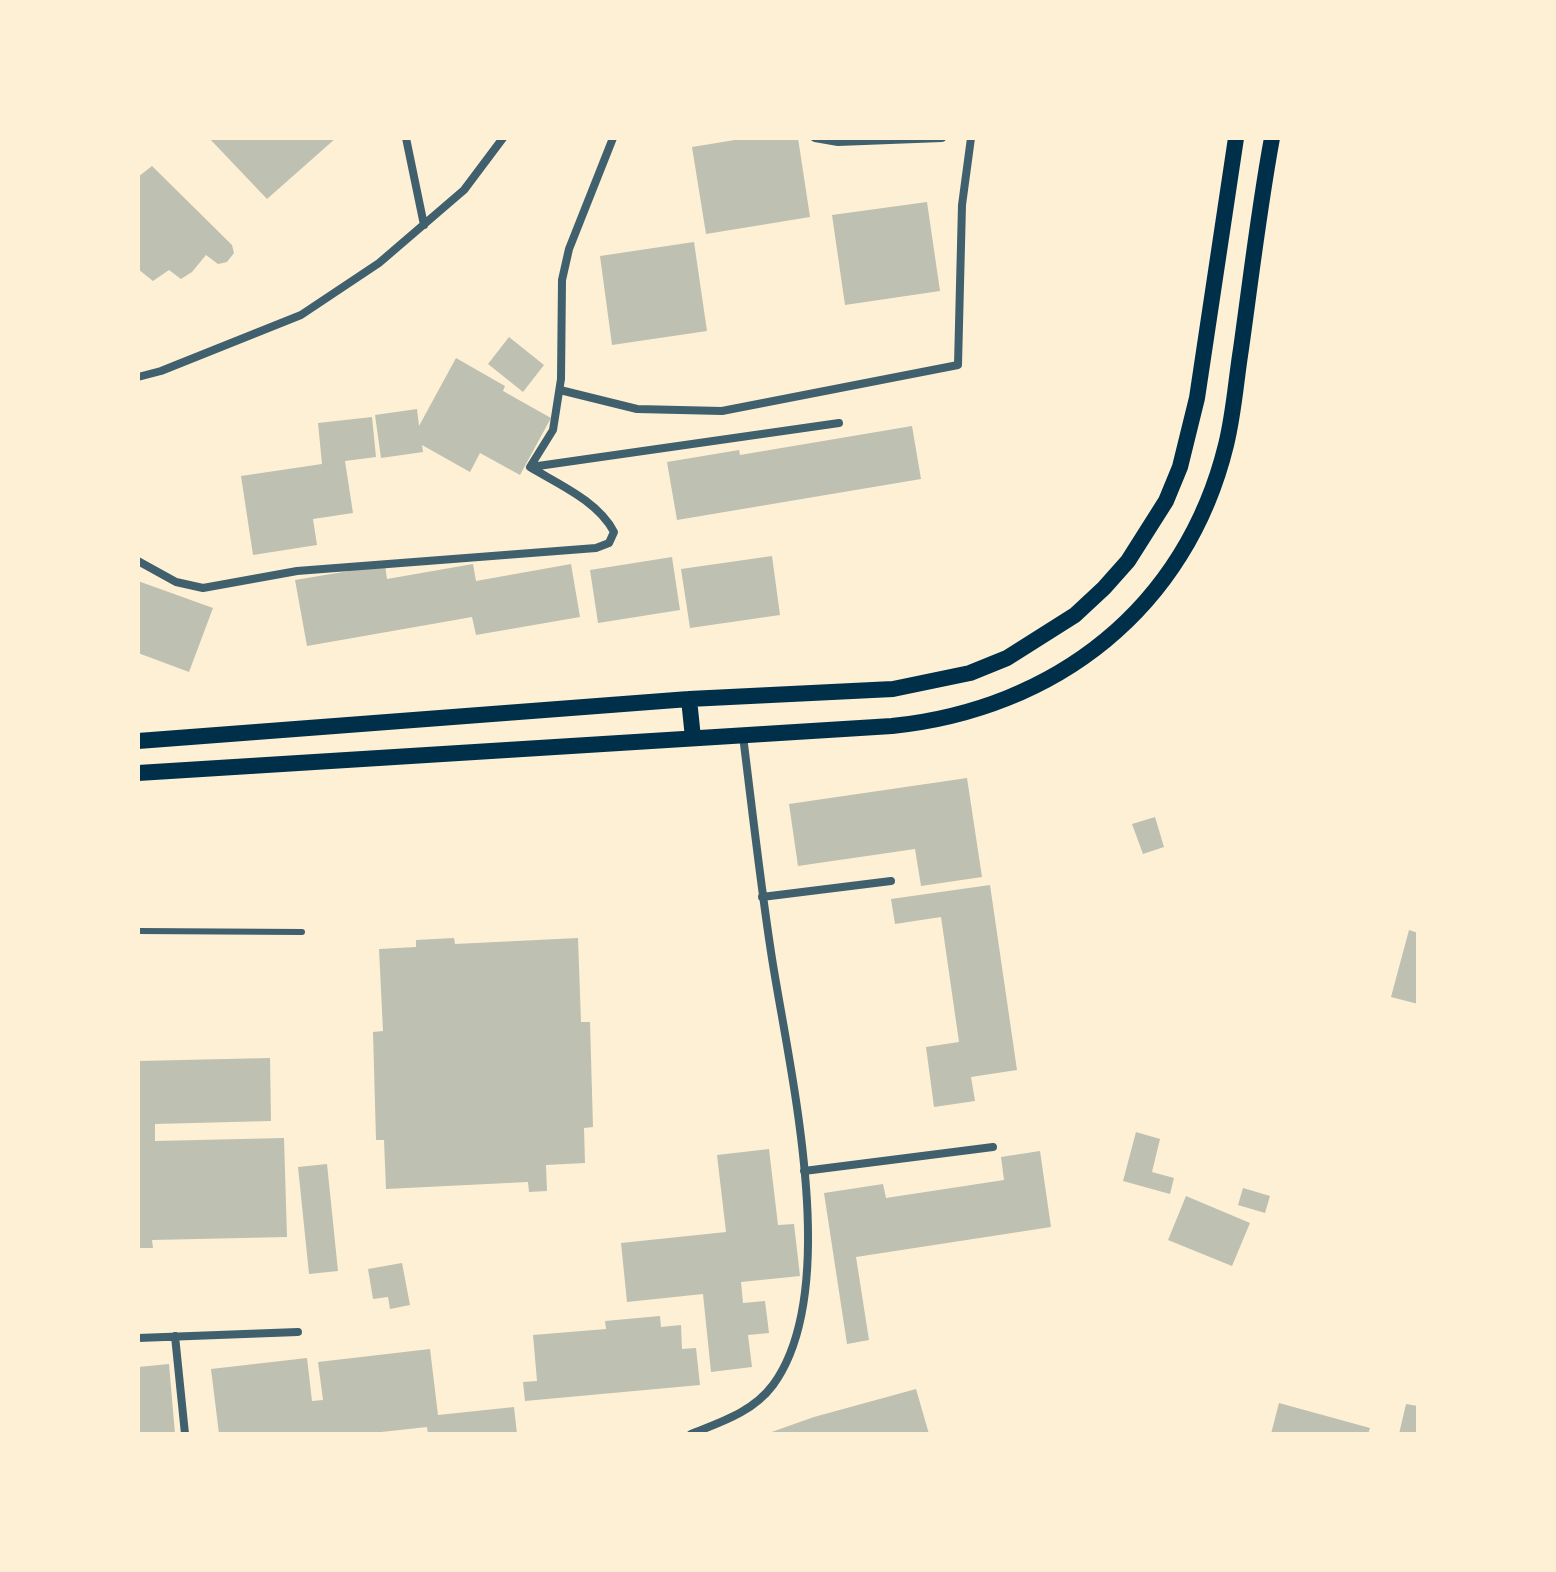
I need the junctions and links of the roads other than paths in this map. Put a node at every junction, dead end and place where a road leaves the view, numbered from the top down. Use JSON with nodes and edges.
{"nodes":[{"id":1,"x":406,"y":138,"type":"edge"},
{"id":2,"x":503,"y":138,"type":"edge"},
{"id":3,"x":613,"y":138,"type":"edge"},
{"id":4,"x":815,"y":138,"type":"edge"},
{"id":5,"x":942,"y":138,"type":"edge"},
{"id":6,"x":971,"y":138,"type":"edge"},
{"id":7,"x":1236,"y":138,"type":"edge"},
{"id":8,"x":1272,"y":138,"type":"edge"},
{"id":9,"x":424,"y":225,"type":"junction"},
{"id":10,"x":138,"y":377,"type":"edge"},
{"id":11,"x":560,"y":390,"type":"junction"},
{"id":12,"x":839,"y":423,"type":"dead end"},
{"id":13,"x":530,"y":467,"type":"junction"},
{"id":14,"x":138,"y":561,"type":"edge"},
{"id":15,"x":689,"y":699,"type":"junction"},
{"id":16,"x":743,"y":736,"type":"junction"},
{"id":17,"x":693,"y":738,"type":"junction"},
{"id":18,"x":138,"y":741,"type":"edge"},
{"id":19,"x":138,"y":773,"type":"edge"},
{"id":20,"x":891,"y":881,"type":"dead end"},
{"id":21,"x":762,"y":897,"type":"junction"},
{"id":22,"x":138,"y":931,"type":"edge"},
{"id":23,"x":302,"y":932,"type":"dead end"},
{"id":24,"x":993,"y":1147,"type":"dead end"},
{"id":25,"x":804,"y":1171,"type":"junction"},
{"id":26,"x":298,"y":1332,"type":"dead end"},
{"id":27,"x":175,"y":1336,"type":"junction"},
{"id":28,"x":138,"y":1338,"type":"edge"},
{"id":29,"x":185,"y":1434,"type":"edge"},
{"id":30,"x":691,"y":1434,"type":"edge"}],
"edges":[{"from":1,"to":9,"type":"street"},
{"from":2,"to":9,"type":"street"},
{"from":3,"to":11,"type":"street"},
{"from":4,"to":5,"type":"street"},
{"from":6,"to":11,"type":"street"},
{"from":7,"to":15,"type":"main road"},
{"from":8,"to":16,"type":"main road"},
{"from":9,"to":10,"type":"street"},
{"from":11,"to":13,"type":"street"},
{"from":12,"to":13,"type":"street"},
{"from":13,"to":14,"type":"street"},
{"from":15,"to":17,"type":"main road"},
{"from":15,"to":18,"type":"main road"},
{"from":16,"to":17,"type":"main road"},
{"from":16,"to":21,"type":"street"},
{"from":17,"to":19,"type":"main road"},
{"from":20,"to":21,"type":"street"},
{"from":21,"to":25,"type":"street"},
{"from":22,"to":23,"type":"lane"},
{"from":24,"to":25,"type":"street"},
{"from":25,"to":30,"type":"street"},
{"from":26,"to":27,"type":"street"},
{"from":27,"to":28,"type":"street"},
{"from":27,"to":29,"type":"street"}]}
